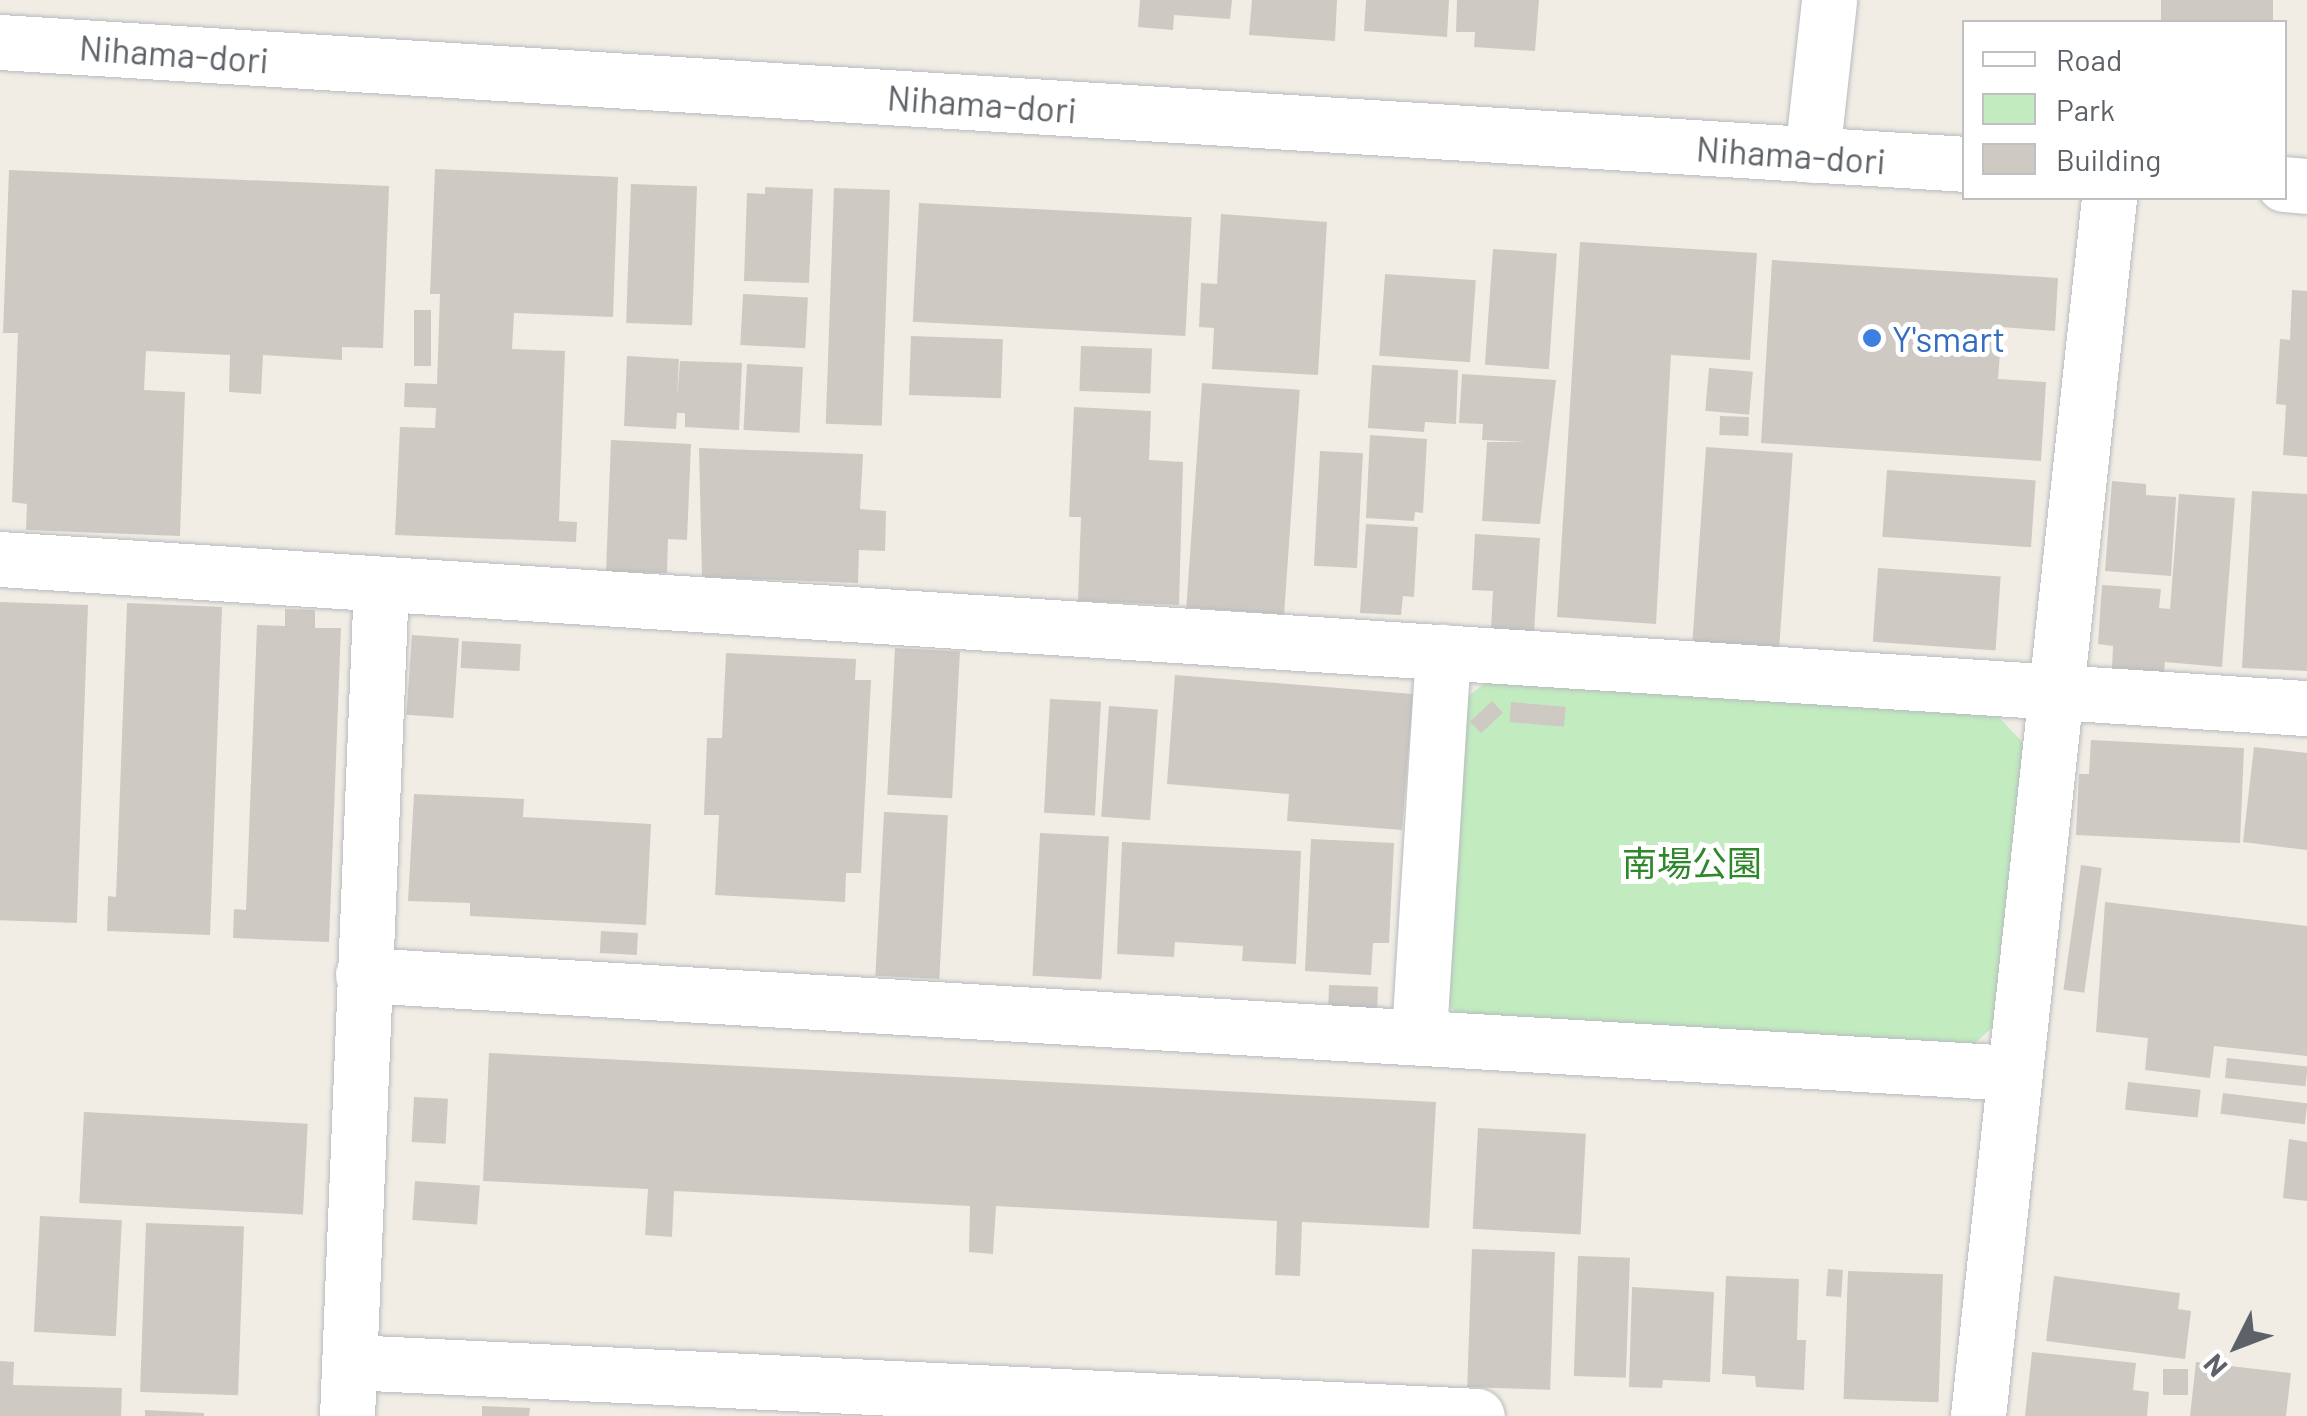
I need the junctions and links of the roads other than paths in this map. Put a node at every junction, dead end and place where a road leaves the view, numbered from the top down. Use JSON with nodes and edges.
{"nodes":[{"id":1,"x":1828,"y":0,"type":"edge"},
{"id":2,"x":0,"y":42,"type":"edge"},
{"id":3,"x":1812,"y":155,"type":"junction"},
{"id":4,"x":1962,"y":164,"type":"edge"},
{"id":5,"x":2110,"y":200,"type":"edge"},
{"id":6,"x":0,"y":558,"type":"edge"},
{"id":7,"x":381,"y":585,"type":"junction"},
{"id":8,"x":1443,"y":652,"type":"junction"},
{"id":9,"x":2056,"y":691,"type":"junction"},
{"id":10,"x":2307,"y":708,"type":"edge"},
{"id":11,"x":363,"y":975,"type":"junction"},
{"id":12,"x":1419,"y":1033,"type":"junction"},
{"id":13,"x":2013,"y":1073,"type":"junction"},
{"id":14,"x":350,"y":1362,"type":"junction"},
{"id":15,"x":347,"y":1416,"type":"edge"},
{"id":16,"x":1477,"y":1416,"type":"edge"},
{"id":17,"x":1978,"y":1416,"type":"edge"}],
"edges":[{"from":1,"to":3,"type":"street"},
{"from":2,"to":3,"type":"street","name":"Nihama-dori"},
{"from":3,"to":4,"type":"street","name":"Nihama-dori"},
{"from":5,"to":9,"type":"street"},
{"from":6,"to":7,"type":"street"},
{"from":7,"to":8,"type":"street"},
{"from":7,"to":11,"type":"street"},
{"from":8,"to":9,"type":"street"},
{"from":8,"to":12,"type":"street"},
{"from":9,"to":10,"type":"street"},
{"from":9,"to":13,"type":"street"},
{"from":11,"to":12,"type":"street"},
{"from":11,"to":14,"type":"street"},
{"from":12,"to":13,"type":"street"},
{"from":13,"to":17,"type":"street"},
{"from":14,"to":15,"type":"street"},
{"from":14,"to":16,"type":"street"}]}
